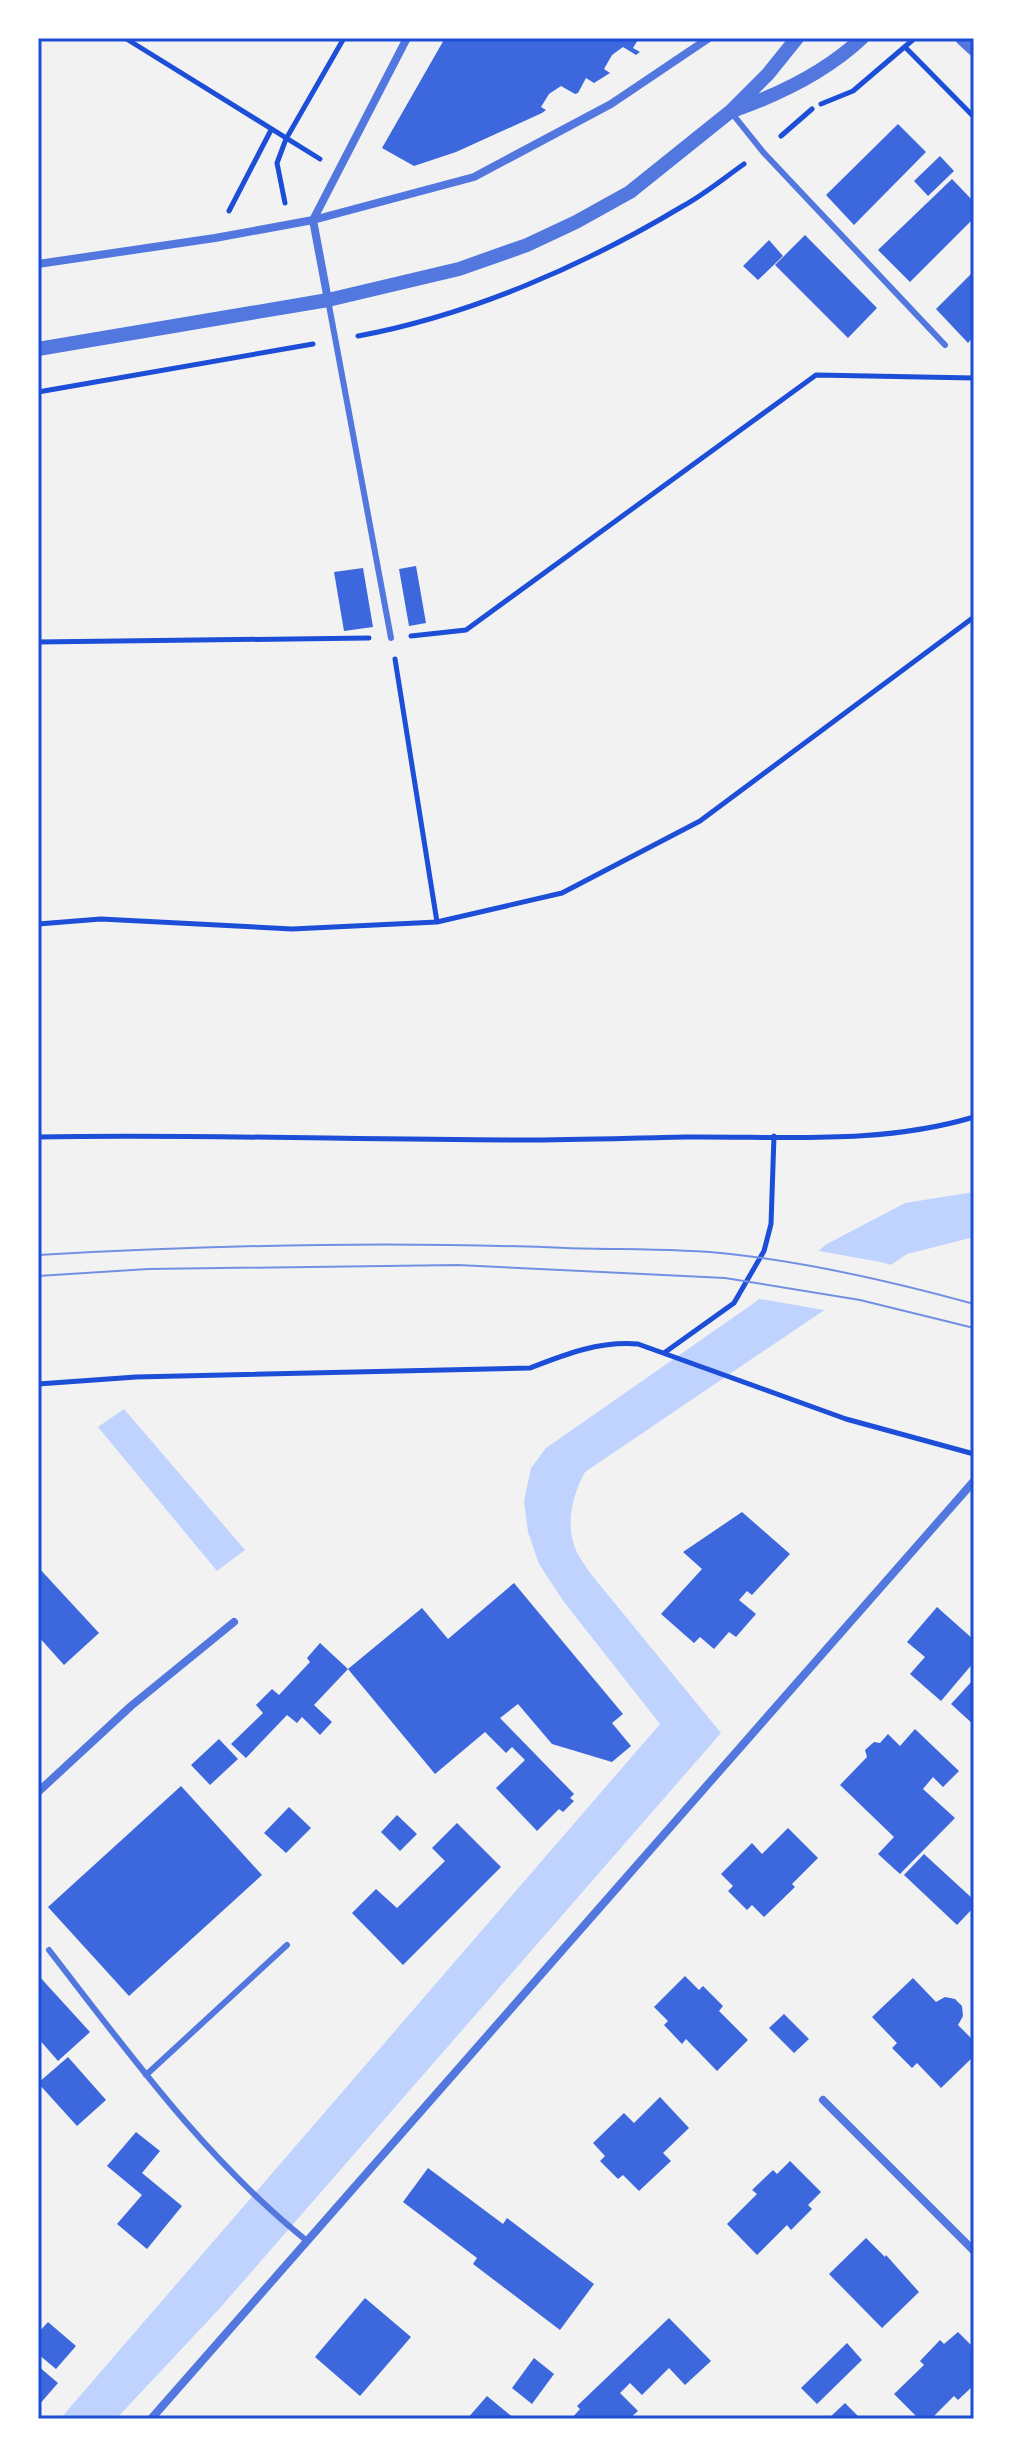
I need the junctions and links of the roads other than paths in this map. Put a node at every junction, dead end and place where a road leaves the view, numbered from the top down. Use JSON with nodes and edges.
{"nodes":[{"id":1,"x":407,"y":38,"type":"edge"},
{"id":2,"x":709,"y":38,"type":"edge"},
{"id":3,"x":797,"y":38,"type":"edge"},
{"id":4,"x":862,"y":38,"type":"edge"},
{"id":5,"x":962,"y":38,"type":"edge"},
{"id":6,"x":974,"y":49,"type":"edge"},
{"id":7,"x":731,"y":111,"type":"junction"},
{"id":8,"x":313,"y":220,"type":"junction"},
{"id":9,"x":38,"y":264,"type":"edge"},
{"id":10,"x":328,"y":300,"type":"junction"},
{"id":11,"x":945,"y":345,"type":"dead end"},
{"id":12,"x":38,"y":349,"type":"edge"},
{"id":13,"x":391,"y":638,"type":"road end"},
{"id":14,"x":974,"y":1481,"type":"edge"},
{"id":15,"x":234,"y":1622,"type":"dead end"},
{"id":16,"x":38,"y":1792,"type":"edge"},
{"id":17,"x":287,"y":1945,"type":"dead end"},
{"id":18,"x":49,"y":1950,"type":"dead end"},
{"id":19,"x":146,"y":2075,"type":"junction"},
{"id":20,"x":823,"y":2100,"type":"dead end"},
{"id":21,"x":307,"y":2241,"type":"junction"},
{"id":22,"x":974,"y":2251,"type":"edge"},
{"id":23,"x":151,"y":2419,"type":"edge"}],
"edges":[{"from":1,"to":8,"type":"street"},
{"from":2,"to":8,"type":"street"},
{"from":3,"to":7,"type":"street"},
{"from":4,"to":7,"type":"street"},
{"from":5,"to":6,"type":"street"},
{"from":7,"to":10,"type":"street"},
{"from":7,"to":11,"type":"lane"},
{"from":8,"to":9,"type":"street"},
{"from":8,"to":10,"type":"street"},
{"from":10,"to":12,"type":"street"},
{"from":10,"to":13,"type":"lane"},
{"from":14,"to":21,"type":"street"},
{"from":15,"to":16,"type":"street"},
{"from":17,"to":19,"type":"lane"},
{"from":18,"to":19,"type":"lane"},
{"from":19,"to":21,"type":"lane"},
{"from":20,"to":22,"type":"street"},
{"from":21,"to":23,"type":"street"}]}
